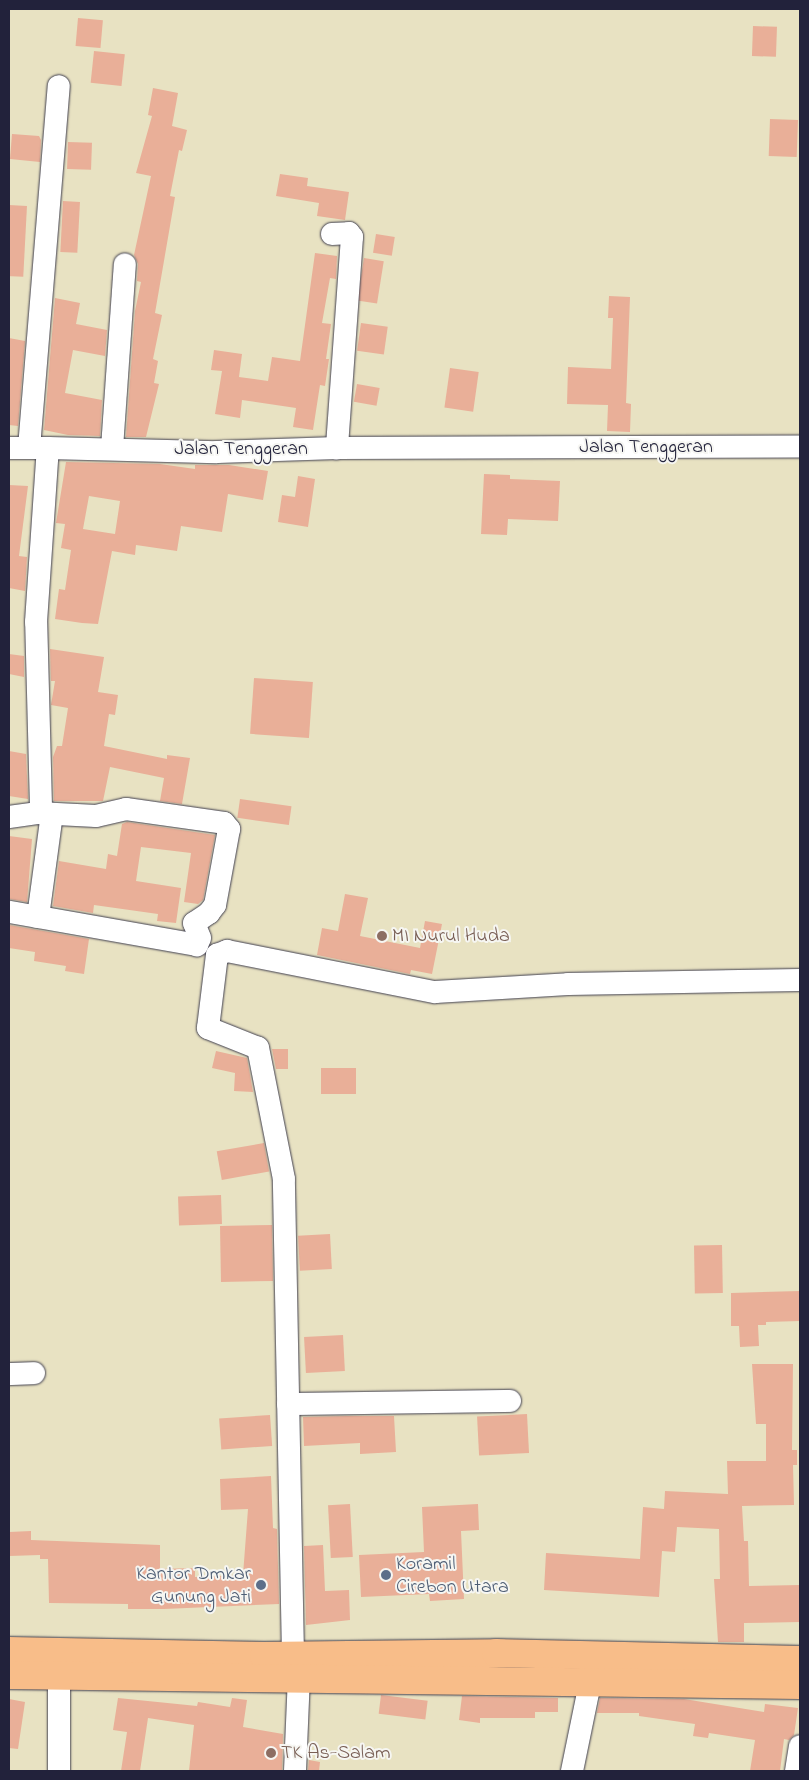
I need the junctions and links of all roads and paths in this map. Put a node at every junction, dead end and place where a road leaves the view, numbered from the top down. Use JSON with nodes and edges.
{"nodes":[{"id":1,"x":59,"y":86,"type":"dead end"},
{"id":2,"x":332,"y":234,"type":"dead end"},
{"id":3,"x":125,"y":264,"type":"dead end"},
{"id":4,"x":800,"y":446,"type":"edge"},
{"id":5,"x":29,"y":448,"type":"edge"},
{"id":6,"x":112,"y":448,"type":"junction"},
{"id":7,"x":337,"y":448,"type":"junction"},
{"id":8,"x":44,"y":814,"type":"junction"},
{"id":9,"x":9,"y":817,"type":"edge"},
{"id":10,"x":9,"y":912,"type":"edge"},
{"id":11,"x":38,"y":917,"type":"junction"},
{"id":12,"x":800,"y":980,"type":"edge"},
{"id":13,"x":34,"y":1373,"type":"dead end"},
{"id":14,"x":9,"y":1374,"type":"edge"},
{"id":15,"x":510,"y":1401,"type":"dead end"},
{"id":16,"x":288,"y":1404,"type":"junction"},
{"id":17,"x":9,"y":1651,"type":"edge"},
{"id":18,"x":800,"y":1660,"type":"edge"},
{"id":19,"x":265,"y":1666,"type":"junction"},
{"id":20,"x":296,"y":1666,"type":"junction"},
{"id":21,"x":415,"y":1666,"type":"junction"},
{"id":22,"x":9,"y":1675,"type":"edge"},
{"id":23,"x":59,"y":1676,"type":"junction"},
{"id":24,"x":590,"y":1683,"type":"junction"},
{"id":25,"x":800,"y":1685,"type":"edge"},
{"id":26,"x":800,"y":1746,"type":"edge"},
{"id":27,"x":59,"y":1771,"type":"edge"},
{"id":28,"x":294,"y":1771,"type":"edge"},
{"id":29,"x":572,"y":1771,"type":"edge"},
{"id":30,"x":796,"y":1771,"type":"edge"}],
"edges":[{"from":1,"to":5,"type":"street"},
{"from":2,"to":7,"type":"street"},
{"from":3,"to":6,"type":"street"},
{"from":4,"to":7,"type":"street","name":"Jalan Tenggeran"},
{"from":5,"to":6,"type":"street","name":"Jalan Tenggeran"},
{"from":5,"to":8,"type":"street"},
{"from":6,"to":7,"type":"street","name":"Jalan Tenggeran"},
{"from":8,"to":9,"type":"street"},
{"from":8,"to":11,"type":"street"},
{"from":8,"to":11,"type":"street"},
{"from":10,"to":11,"type":"street"},
{"from":12,"to":16,"type":"street"},
{"from":13,"to":14,"type":"street"},
{"from":15,"to":16,"type":"street"},
{"from":16,"to":20,"type":"street"},
{"from":17,"to":19,"type":"highway"},
{"from":18,"to":21,"type":"highway"},
{"from":19,"to":20,"type":"highway"},
{"from":19,"to":23,"type":"highway"},
{"from":20,"to":21,"type":"highway"},
{"from":20,"to":28,"type":"street"},
{"from":21,"to":24,"type":"highway"},
{"from":22,"to":23,"type":"highway"},
{"from":23,"to":27,"type":"street"},
{"from":24,"to":25,"type":"highway"},
{"from":24,"to":29,"type":"street"},
{"from":26,"to":30,"type":"street"}]}
